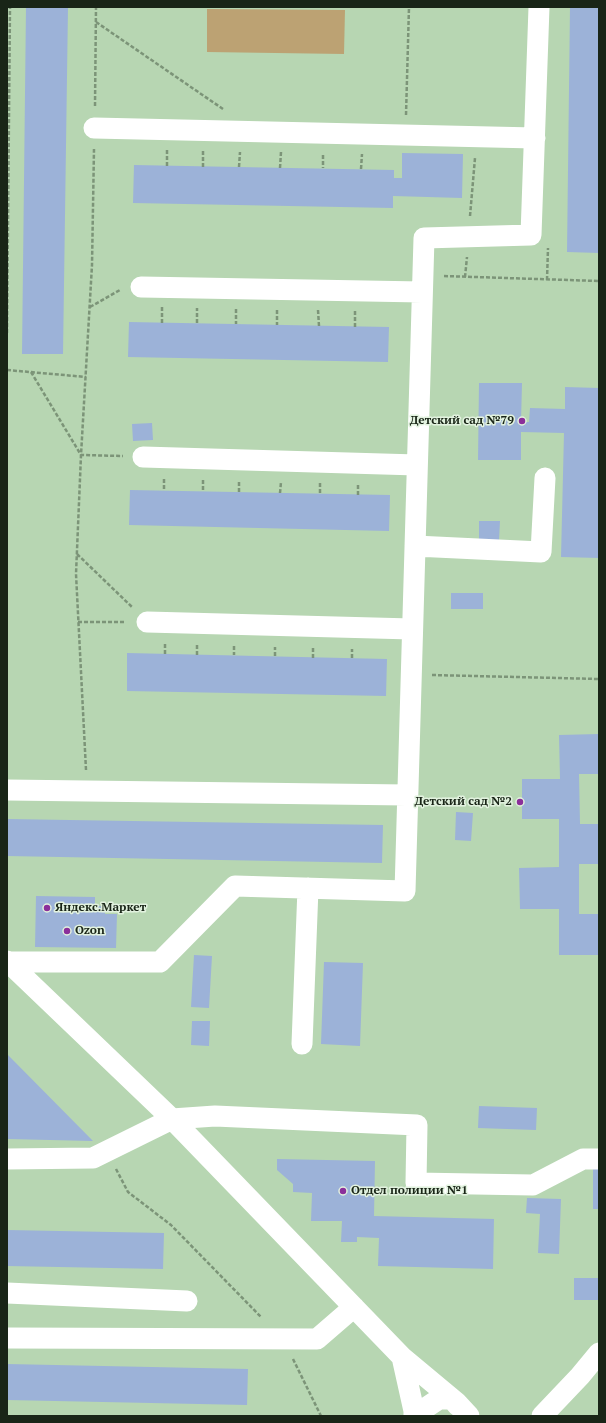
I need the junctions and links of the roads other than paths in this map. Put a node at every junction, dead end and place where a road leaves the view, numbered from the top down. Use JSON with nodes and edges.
{"nodes":[{"id":1,"x":539,"y":7,"type":"edge"},
{"id":2,"x":94,"y":128,"type":"road end"},
{"id":3,"x":535,"y":138,"type":"junction"},
{"id":4,"x":422,"y":284,"type":"junction"},
{"id":5,"x":141,"y":287,"type":"road end"},
{"id":6,"x":143,"y":457,"type":"road end"},
{"id":7,"x":417,"y":465,"type":"junction"},
{"id":8,"x":545,"y":478,"type":"dead end"},
{"id":9,"x":415,"y":546,"type":"junction"},
{"id":10,"x":147,"y":622,"type":"road end"},
{"id":11,"x":412,"y":629,"type":"junction"},
{"id":12,"x":7,"y":790,"type":"edge"},
{"id":13,"x":407,"y":795,"type":"junction"},
{"id":14,"x":308,"y":888,"type":"junction"},
{"id":15,"x":8,"y":961,"type":"edge"},
{"id":16,"x":302,"y":1044,"type":"dead end"},
{"id":17,"x":172,"y":1119,"type":"junction"},
{"id":18,"x":7,"y":1159,"type":"edge"},
{"id":19,"x":599,"y":1159,"type":"edge"},
{"id":20,"x":7,"y":1293,"type":"edge"},
{"id":21,"x":187,"y":1301,"type":"dead end"},
{"id":22,"x":354,"y":1307,"type":"junction"},
{"id":23,"x":7,"y":1338,"type":"edge"},
{"id":24,"x":599,"y":1353,"type":"edge"},
{"id":25,"x":402,"y":1357,"type":"junction"},
{"id":26,"x":452,"y":1399,"type":"junction"},
{"id":27,"x":414,"y":1416,"type":"edge"},
{"id":28,"x":419,"y":1416,"type":"edge"},
{"id":29,"x":468,"y":1416,"type":"edge"},
{"id":30,"x":542,"y":1416,"type":"edge"}],
"edges":[{"from":1,"to":3,"type":"street"},
{"from":2,"to":3,"type":"street"},
{"from":3,"to":4,"type":"street"},
{"from":4,"to":5,"type":"street"},
{"from":4,"to":7,"type":"street"},
{"from":6,"to":7,"type":"street"},
{"from":7,"to":9,"type":"street"},
{"from":8,"to":9,"type":"street"},
{"from":9,"to":11,"type":"street"},
{"from":10,"to":11,"type":"street"},
{"from":11,"to":13,"type":"street"},
{"from":12,"to":13,"type":"street"},
{"from":13,"to":14,"type":"street"},
{"from":14,"to":15,"type":"street"},
{"from":14,"to":16,"type":"street"},
{"from":15,"to":17,"type":"street"},
{"from":17,"to":18,"type":"street"},
{"from":17,"to":19,"type":"street"},
{"from":17,"to":22,"type":"street"},
{"from":20,"to":21,"type":"street"},
{"from":22,"to":23,"type":"street"},
{"from":22,"to":25,"type":"street"},
{"from":24,"to":30,"type":"street"},
{"from":25,"to":26,"type":"street"},
{"from":25,"to":27,"type":"street"},
{"from":26,"to":28,"type":"street"},
{"from":26,"to":29,"type":"street"}]}
